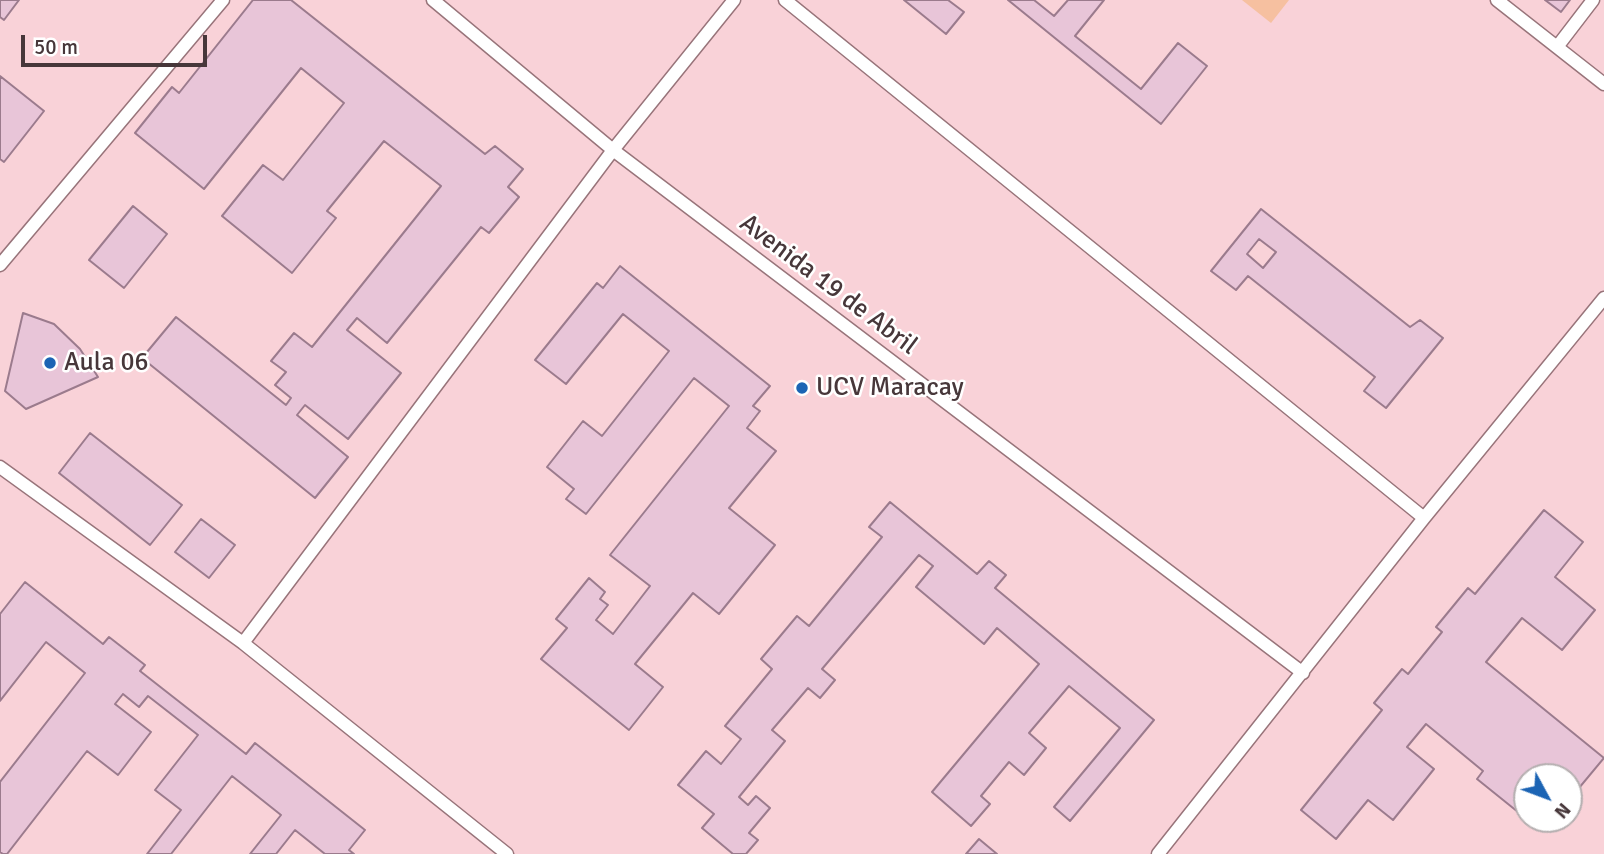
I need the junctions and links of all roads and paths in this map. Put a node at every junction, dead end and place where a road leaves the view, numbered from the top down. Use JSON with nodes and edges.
{"nodes":[{"id":1,"x":223,"y":0,"type":"edge"},
{"id":2,"x":433,"y":0,"type":"edge"},
{"id":3,"x":734,"y":0,"type":"edge"},
{"id":4,"x":785,"y":0,"type":"edge"},
{"id":5,"x":1497,"y":0,"type":"edge"},
{"id":6,"x":1593,"y":0,"type":"edge"},
{"id":7,"x":1557,"y":47,"type":"junction"},
{"id":8,"x":1604,"y":85,"type":"edge"},
{"id":9,"x":613,"y":150,"type":"junction"},
{"id":10,"x":0,"y":265,"type":"edge"},
{"id":11,"x":1604,"y":298,"type":"edge"},
{"id":12,"x":0,"y":467,"type":"edge"},
{"id":13,"x":1424,"y":518,"type":"junction"},
{"id":14,"x":243,"y":643,"type":"junction"},
{"id":15,"x":1303,"y":673,"type":"junction"},
{"id":16,"x":507,"y":854,"type":"edge"},
{"id":17,"x":1158,"y":854,"type":"edge"}],
"edges":[{"from":1,"to":10,"type":"lane"},
{"from":2,"to":9,"type":"lane","name":"Avenida 19 de Abril"},
{"from":3,"to":9,"type":"lane"},
{"from":4,"to":13,"type":"lane"},
{"from":5,"to":7,"type":"lane"},
{"from":6,"to":7,"type":"lane"},
{"from":7,"to":8,"type":"lane"},
{"from":9,"to":14,"type":"lane"},
{"from":9,"to":15,"type":"lane","name":"Avenida 19 de Abril"},
{"from":11,"to":13,"type":"lane"},
{"from":12,"to":14,"type":"lane"},
{"from":13,"to":15,"type":"lane"},
{"from":14,"to":16,"type":"lane"},
{"from":15,"to":17,"type":"lane"}]}
